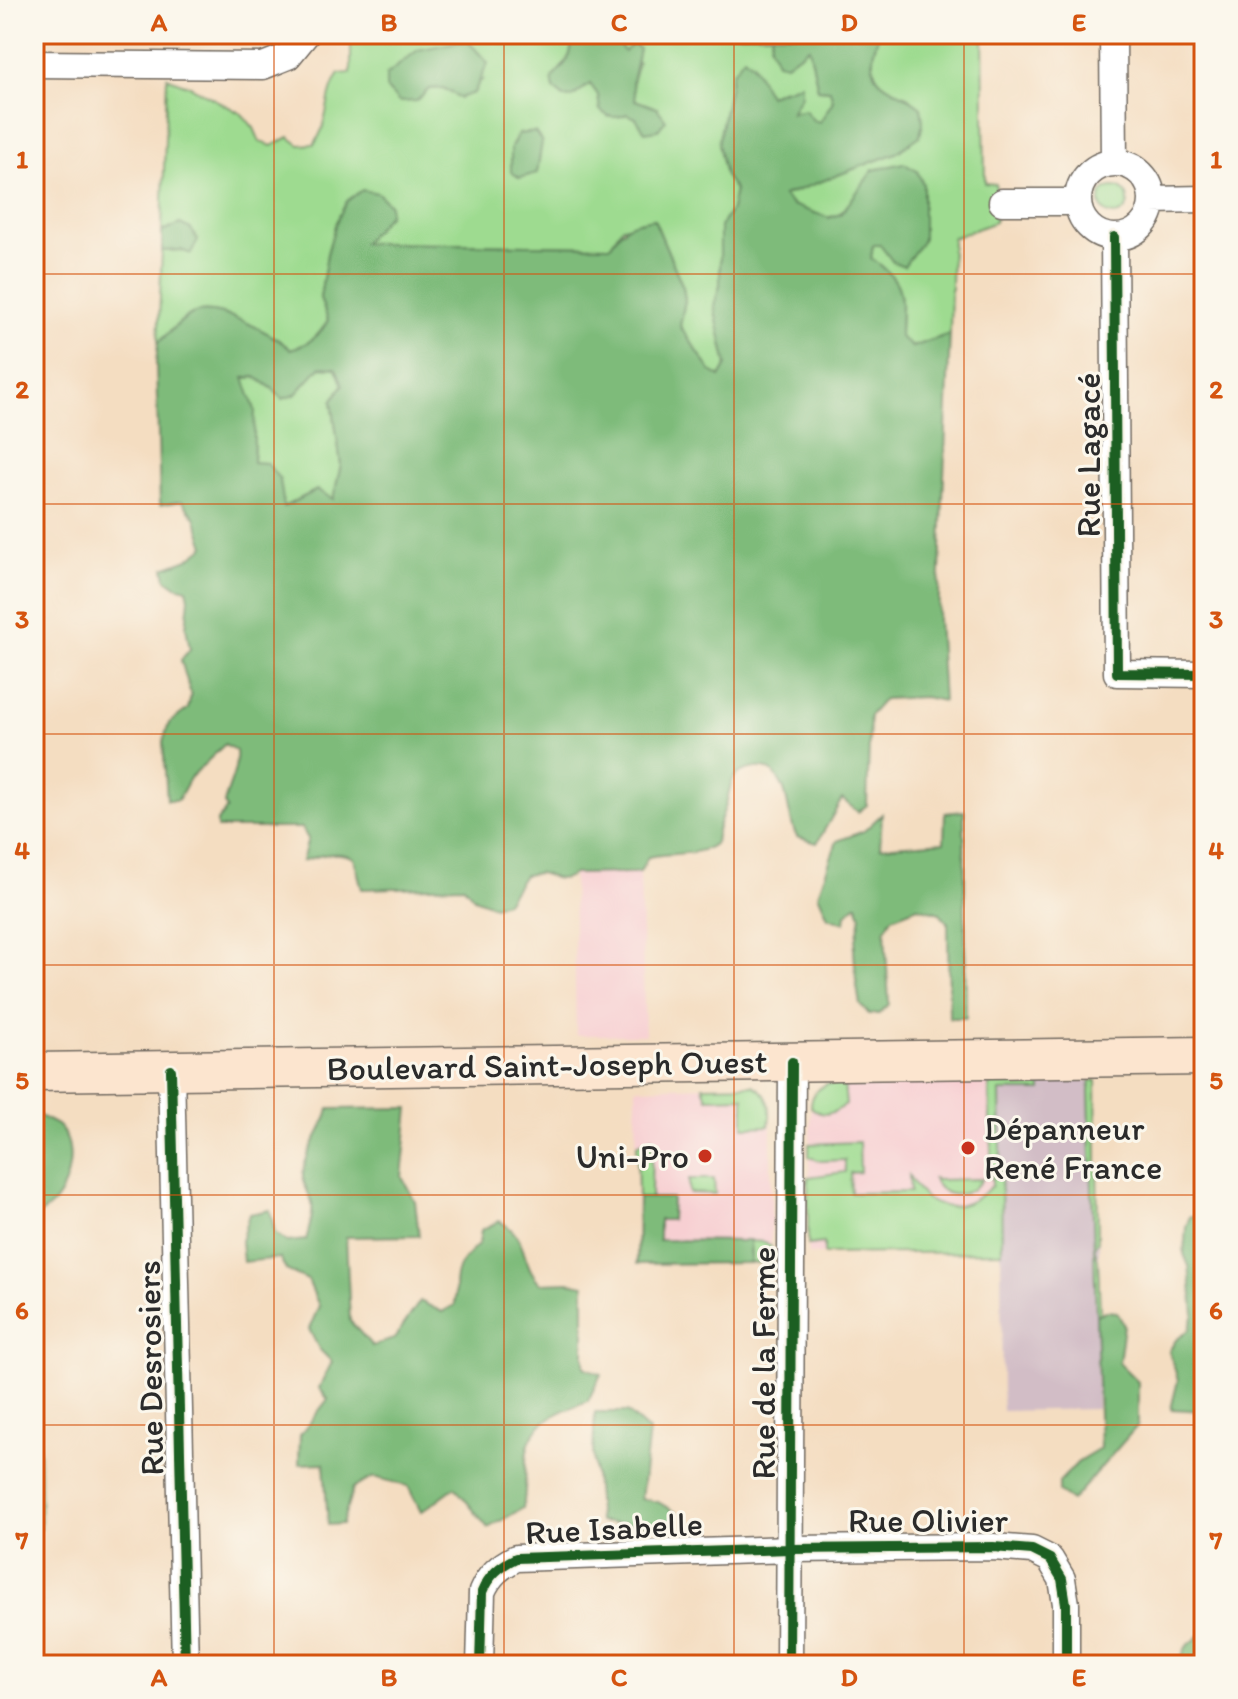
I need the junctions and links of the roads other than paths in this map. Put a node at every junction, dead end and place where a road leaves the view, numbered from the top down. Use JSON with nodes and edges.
{"nodes":[{"id":1,"x":306,"y":34,"type":"edge"},
{"id":2,"x":1113,"y":34,"type":"edge"},
{"id":3,"x":34,"y":64,"type":"edge"},
{"id":4,"x":1114,"y":163,"type":"junction"},
{"id":5,"x":1204,"y":199,"type":"edge"},
{"id":6,"x":1152,"y":200,"type":"junction"},
{"id":7,"x":1002,"y":202,"type":"dead end"},
{"id":8,"x":1077,"y":202,"type":"junction"},
{"id":9,"x":1114,"y":237,"type":"junction"},
{"id":10,"x":1204,"y":674,"type":"edge"},
{"id":11,"x":1204,"y":1056,"type":"edge"},
{"id":12,"x":792,"y":1062,"type":"junction"},
{"id":13,"x":171,"y":1070,"type":"junction"},
{"id":14,"x":34,"y":1072,"type":"edge"},
{"id":15,"x":790,"y":1549,"type":"junction"},
{"id":16,"x":185,"y":1665,"type":"edge"},
{"id":17,"x":480,"y":1665,"type":"edge"},
{"id":18,"x":789,"y":1665,"type":"edge"},
{"id":19,"x":1066,"y":1665,"type":"edge"}],
"edges":[{"from":1,"to":3,"type":"street"},
{"from":2,"to":4,"type":"street"},
{"from":4,"to":6,"type":"street"},
{"from":4,"to":8,"type":"street"},
{"from":5,"to":6,"type":"street"},
{"from":6,"to":9,"type":"street"},
{"from":7,"to":8,"type":"street"},
{"from":8,"to":9,"type":"street"},
{"from":9,"to":10,"type":"street","name":"Rue Lagacé"},
{"from":11,"to":12,"type":"main road","name":"Boulevard Saint-Joseph Ouest"},
{"from":12,"to":13,"type":"main road","name":"Boulevard Saint-Joseph Ouest"},
{"from":12,"to":15,"type":"street","name":"Rue de la Ferme"},
{"from":13,"to":14,"type":"main road","name":"Boulevard Saint-Joseph Ouest"},
{"from":13,"to":16,"type":"street","name":"Rue Desrosiers"},
{"from":15,"to":17,"type":"street","name":"Rue Isabelle"},
{"from":15,"to":18,"type":"street","name":"Rue de la Ferme"},
{"from":15,"to":19,"type":"street","name":"Rue Olivier"}]}
